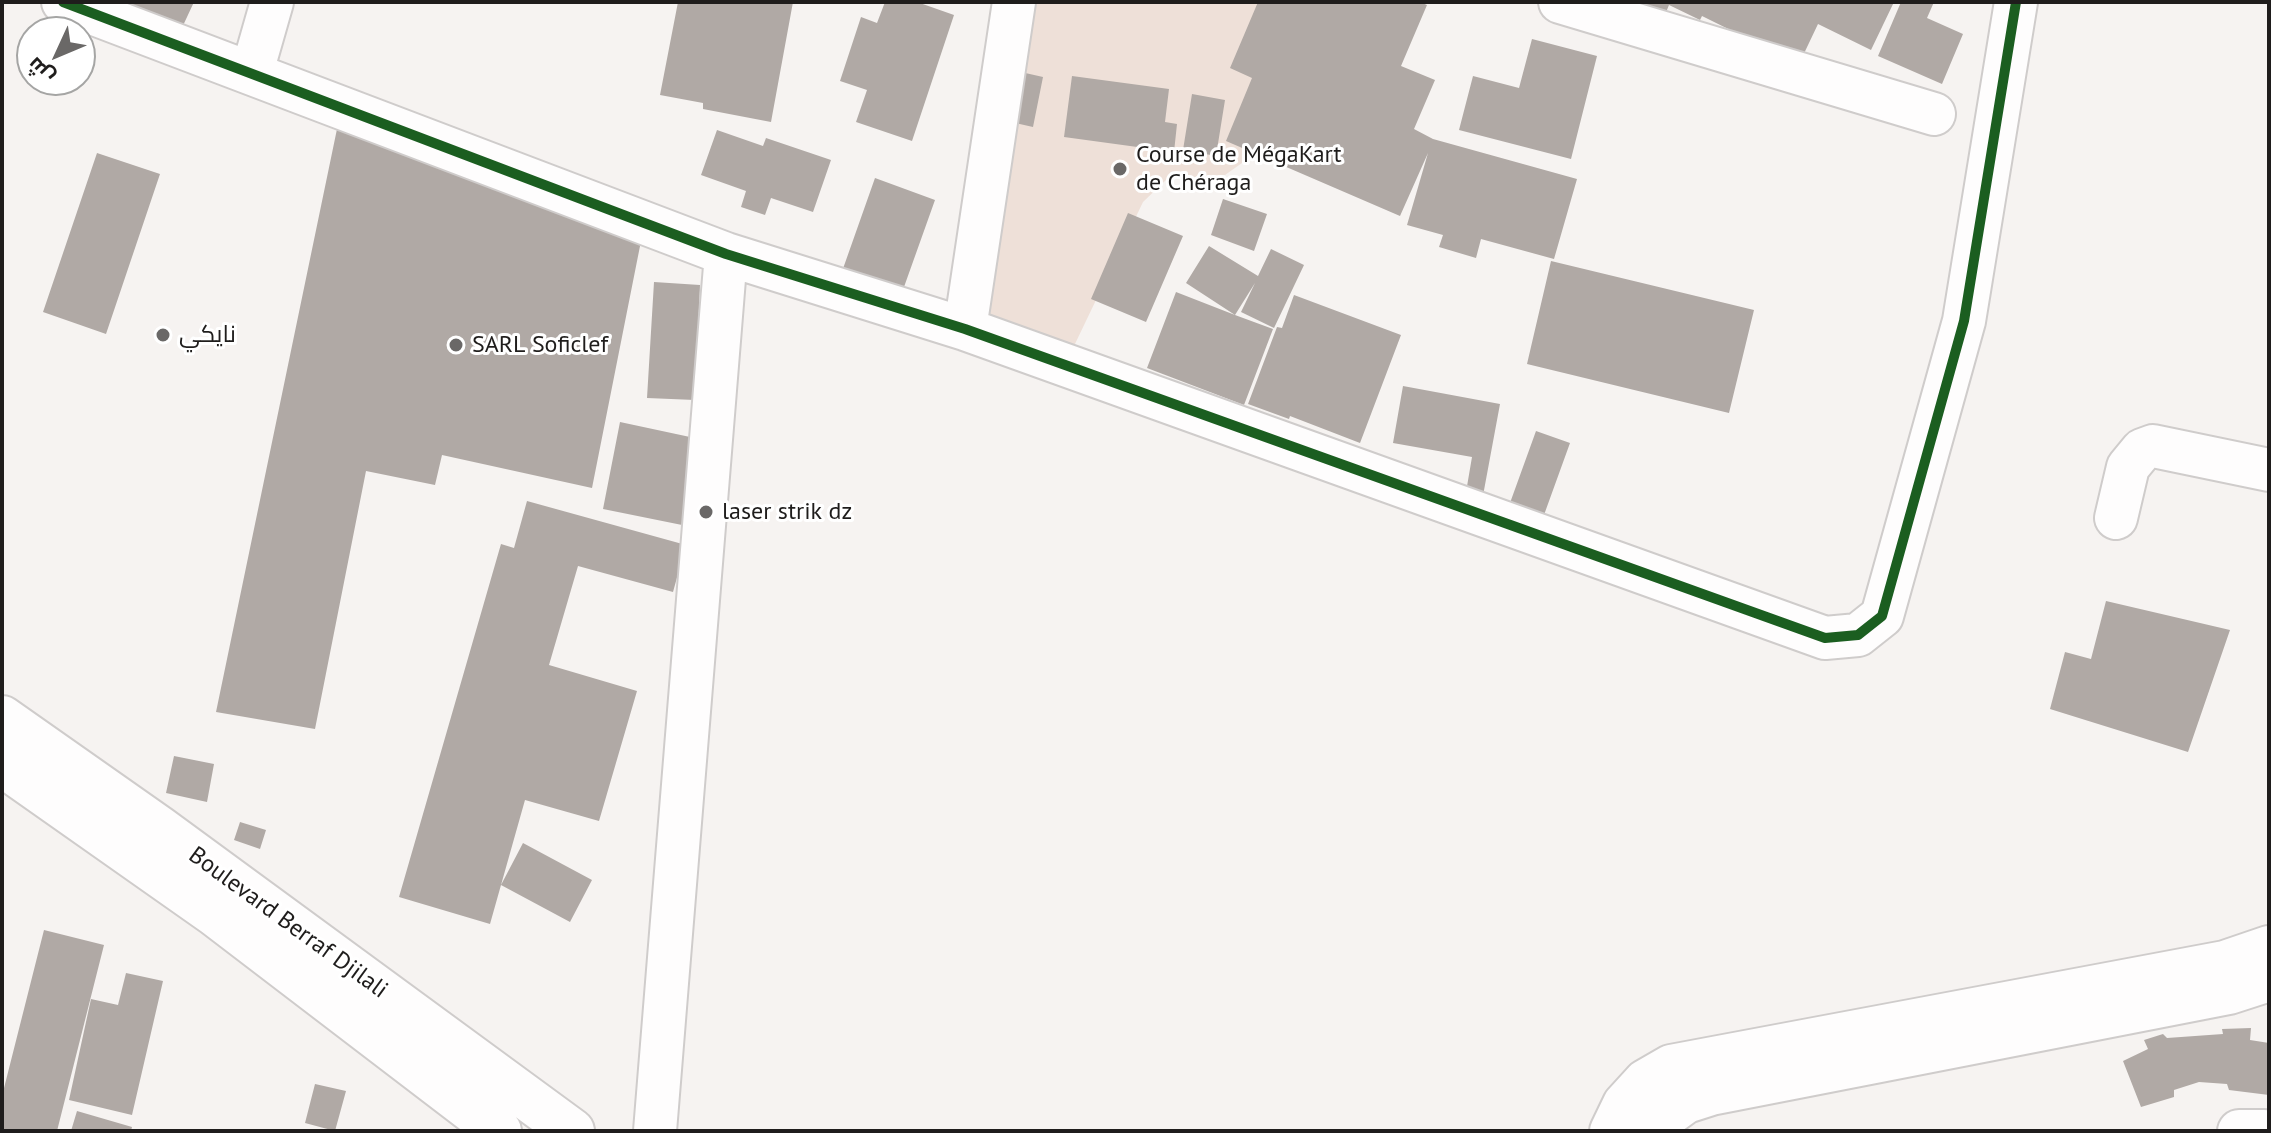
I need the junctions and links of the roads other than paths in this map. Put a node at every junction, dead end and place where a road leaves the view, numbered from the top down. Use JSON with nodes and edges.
{"nodes":[{"id":1,"x":63,"y":2,"type":"edge"},
{"id":2,"x":272,"y":2,"type":"edge"},
{"id":3,"x":1014,"y":2,"type":"edge"},
{"id":4,"x":1560,"y":2,"type":"edge"},
{"id":5,"x":2016,"y":2,"type":"edge"},
{"id":6,"x":252,"y":72,"type":"junction"},
{"id":7,"x":1934,"y":114,"type":"dead end"},
{"id":8,"x":726,"y":254,"type":"junction"},
{"id":9,"x":965,"y":329,"type":"junction"},
{"id":10,"x":2269,"y":470,"type":"edge"},
{"id":11,"x":2116,"y":518,"type":"dead end"},
{"id":12,"x":2,"y":718,"type":"edge"},
{"id":13,"x":2,"y":764,"type":"edge"},
{"id":14,"x":2269,"y":947,"type":"edge"},
{"id":15,"x":2269,"y":980,"type":"edge"},
{"id":16,"x":499,"y":1131,"type":"edge"},
{"id":17,"x":572,"y":1131,"type":"edge"},
{"id":18,"x":655,"y":1131,"type":"edge"},
{"id":19,"x":1611,"y":1131,"type":"edge"},
{"id":20,"x":1654,"y":1131,"type":"edge"},
{"id":21,"x":2239,"y":1131,"type":"edge"},
{"id":22,"x":2264,"y":1131,"type":"edge"}],
"edges":[{"from":1,"to":6,"type":"street"},
{"from":2,"to":6,"type":"street"},
{"from":3,"to":9,"type":"street"},
{"from":4,"to":7,"type":"street"},
{"from":5,"to":9,"type":"street"},
{"from":6,"to":8,"type":"street"},
{"from":8,"to":9,"type":"street"},
{"from":8,"to":18,"type":"street"},
{"from":10,"to":11,"type":"street"},
{"from":12,"to":17,"type":"highway","name":"Boulevard Berraf Djilali"},
{"from":13,"to":16,"type":"highway","name":"Boulevard Berraf Djilali"},
{"from":14,"to":19,"type":"street"},
{"from":15,"to":20,"type":"street"},
{"from":21,"to":22,"type":"street"}]}
